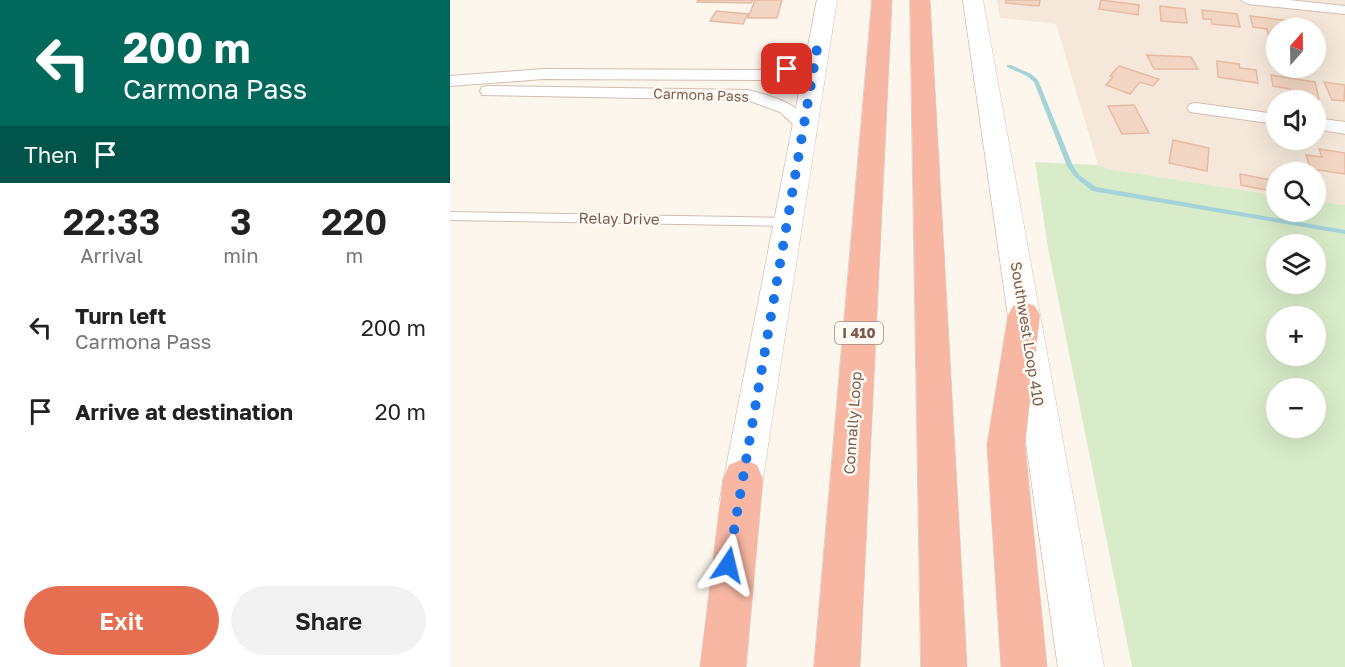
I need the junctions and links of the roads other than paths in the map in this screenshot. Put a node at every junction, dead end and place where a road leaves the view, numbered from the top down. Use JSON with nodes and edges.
{"nodes":[{"id":1,"x":827,"y":0,"type":"edge"},
{"id":2,"x":882,"y":0,"type":"edge"},
{"id":3,"x":920,"y":0,"type":"edge"},
{"id":4,"x":973,"y":0,"type":"edge"},
{"id":5,"x":1248,"y":0,"type":"edge"},
{"id":6,"x":1345,"y":10,"type":"edge"},
{"id":7,"x":817,"y":49,"type":"junction"},
{"id":8,"x":633,"y":75,"type":"junction"},
{"id":9,"x":450,"y":81,"type":"edge"},
{"id":10,"x":450,"y":89,"type":"edge"},
{"id":11,"x":622,"y":93,"type":"junction"},
{"id":12,"x":1196,"y":108,"type":"dead end"},
{"id":13,"x":1266,"y":118,"type":"edge"},
{"id":14,"x":1326,"y":125,"type":"edge"},
{"id":15,"x":805,"y":126,"type":"junction"},
{"id":16,"x":1345,"y":128,"type":"edge"},
{"id":17,"x":450,"y":216,"type":"edge"},
{"id":18,"x":788,"y":222,"type":"junction"},
{"id":19,"x":1024,"y":315,"type":"junction"},
{"id":20,"x":743,"y":479,"type":"junction"},
{"id":21,"x":710,"y":667,"type":"edge"},
{"id":22,"x":723,"y":667,"type":"edge"},
{"id":23,"x":837,"y":667,"type":"edge"},
{"id":24,"x":945,"y":667,"type":"edge"},
{"id":25,"x":1024,"y":667,"type":"edge"},
{"id":26,"x":1081,"y":667,"type":"edge"}],
"edges":[{"from":1,"to":7,"type":"main road"},
{"from":2,"to":23,"type":"highway","name":"Connally Loop","number":"I 410"},
{"from":3,"to":24,"type":"highway"},
{"from":4,"to":19,"type":"main road","name":"Southwest Loop 410"},
{"from":5,"to":6,"type":"street"},
{"from":7,"to":8,"type":"street","name":"Carmona Pass"},
{"from":7,"to":15,"type":"main road"},
{"from":8,"to":9,"type":"street","name":"Carmona Pass"},
{"from":8,"to":11,"type":"street"},
{"from":10,"to":11,"type":"street","name":"Carmona Pass"},
{"from":11,"to":15,"type":"street","name":"Carmona Pass"},
{"from":12,"to":13,"type":"street"},
{"from":14,"to":16,"type":"street"},
{"from":15,"to":18,"type":"main road"},
{"from":17,"to":18,"type":"lane","name":"Relay Drive"},
{"from":18,"to":20,"type":"main road"},
{"from":19,"to":25,"type":"highway"},
{"from":19,"to":26,"type":"main road","name":"Southwest Loop 410"},
{"from":20,"to":21,"type":"main road"},
{"from":20,"to":22,"type":"highway"}]}
